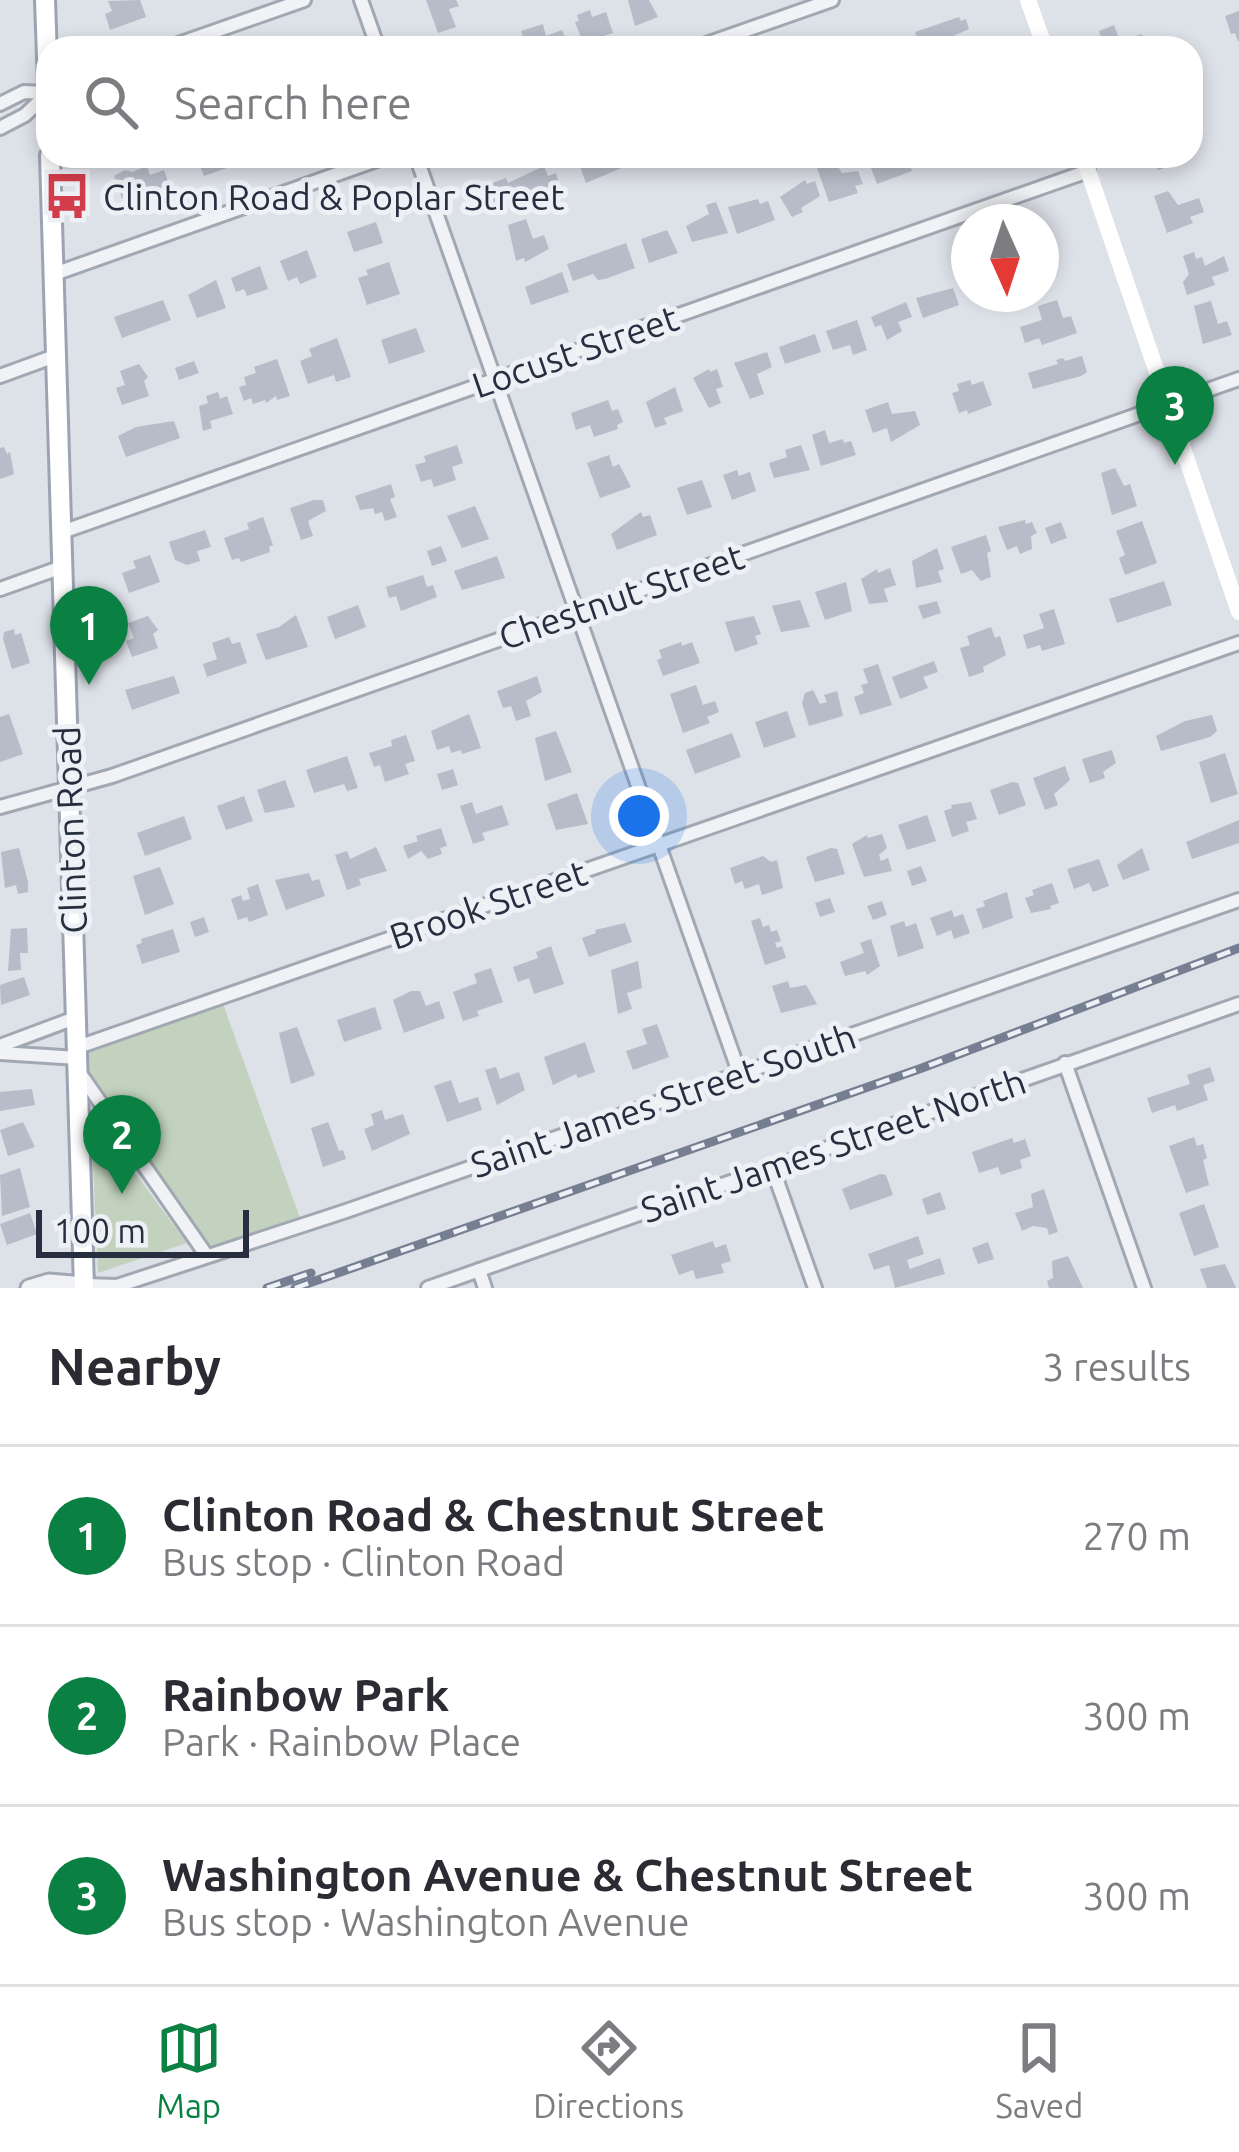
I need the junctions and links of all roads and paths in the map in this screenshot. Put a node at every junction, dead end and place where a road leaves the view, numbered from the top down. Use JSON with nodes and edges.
{"nodes":[{"id":1,"x":46,"y":0,"type":"edge"},
{"id":2,"x":304,"y":0,"type":"edge"},
{"id":3,"x":362,"y":0,"type":"edge"},
{"id":4,"x":832,"y":0,"type":"edge"},
{"id":5,"x":1028,"y":0,"type":"edge"},
{"id":6,"x":47,"y":36,"type":"edge"},
{"id":7,"x":201,"y":36,"type":"edge"},
{"id":8,"x":374,"y":36,"type":"edge"},
{"id":9,"x":729,"y":36,"type":"edge"},
{"id":10,"x":1041,"y":36,"type":"edge"},
{"id":11,"x":36,"y":91,"type":"edge"},
{"id":12,"x":36,"y":103,"type":"edge"},
{"id":13,"x":0,"y":104,"type":"edge"},
{"id":14,"x":0,"y":128,"type":"edge"},
{"id":15,"x":50,"y":168,"type":"edge"},
{"id":16,"x":354,"y":168,"type":"edge"},
{"id":17,"x":420,"y":168,"type":"edge"},
{"id":18,"x":1071,"y":168,"type":"edge"},
{"id":19,"x":1087,"y":168,"type":"edge"},
{"id":20,"x":54,"y":274,"type":"junction"},
{"id":21,"x":55,"y":356,"type":"junction"},
{"id":22,"x":0,"y":376,"type":"edge"},
{"id":23,"x":1239,"y":379,"type":"edge"},
{"id":24,"x":495,"y":380,"type":"junction"},
{"id":25,"x":1169,"y":403,"type":"junction"},
{"id":26,"x":62,"y":532,"type":"junction"},
{"id":27,"x":62,"y":567,"type":"junction"},
{"id":28,"x":0,"y":589,"type":"edge"},
{"id":29,"x":577,"y":612,"type":"junction"},
{"id":30,"x":1239,"y":612,"type":"edge"},
{"id":31,"x":1239,"y":644,"type":"edge"},
{"id":32,"x":69,"y":788,"type":"junction"},
{"id":33,"x":0,"y":807,"type":"edge"},
{"id":34,"x":658,"y":844,"type":"junction"},
{"id":35,"x":1239,"y":900,"type":"edge"},
{"id":36,"x":1239,"y":1004,"type":"edge"},
{"id":37,"x":76,"y":1018,"type":"junction"},
{"id":38,"x":0,"y":1050,"type":"edge"},
{"id":39,"x":78,"y":1059,"type":"junction"},
{"id":40,"x":1065,"y":1064,"type":"junction"},
{"id":41,"x":739,"y":1072,"type":"junction"},
{"id":42,"x":772,"y":1167,"type":"junction"},
{"id":43,"x":207,"y":1256,"type":"junction"},
{"id":44,"x":478,"y":1270,"type":"junction"},
{"id":45,"x":84,"y":1286,"type":"edge"},
{"id":46,"x":29,"y":1288,"type":"edge"},
{"id":47,"x":428,"y":1288,"type":"edge"},
{"id":48,"x":485,"y":1288,"type":"edge"},
{"id":49,"x":815,"y":1288,"type":"edge"},
{"id":50,"x":1144,"y":1288,"type":"edge"}],
"edges":[{"from":1,"to":6,"type":"main road"},
{"from":2,"to":7,"type":"street"},
{"from":3,"to":8,"type":"street"},
{"from":4,"to":9,"type":"street"},
{"from":5,"to":10,"type":"main road"},
{"from":11,"to":13,"type":"street"},
{"from":12,"to":14,"type":"street"},
{"from":15,"to":20,"type":"main road","name":"Clinton Road"},
{"from":16,"to":20,"type":"street"},
{"from":17,"to":24,"type":"street"},
{"from":18,"to":24,"type":"street","name":"Locust Street"},
{"from":19,"to":25,"type":"main road"},
{"from":20,"to":21,"type":"main road","name":"Clinton Road"},
{"from":21,"to":22,"type":"street"},
{"from":21,"to":26,"type":"main road","name":"Clinton Road"},
{"from":23,"to":25,"type":"street","name":"Chestnut Street"},
{"from":24,"to":26,"type":"street","name":"Locust Street"},
{"from":24,"to":29,"type":"street"},
{"from":25,"to":29,"type":"street","name":"Chestnut Street"},
{"from":25,"to":30,"type":"main road"},
{"from":26,"to":27,"type":"main road","name":"Clinton Road"},
{"from":27,"to":28,"type":"street"},
{"from":27,"to":32,"type":"main road","name":"Clinton Road"},
{"from":29,"to":32,"type":"street","name":"Chestnut Street"},
{"from":29,"to":34,"type":"street"},
{"from":31,"to":34,"type":"street","name":"Brook Street"},
{"from":32,"to":33,"type":"street","name":"Chestnut Street"},
{"from":32,"to":37,"type":"main road","name":"Clinton Road"},
{"from":34,"to":39,"type":"street","name":"Brook Street"},
{"from":34,"to":41,"type":"street"},
{"from":35,"to":41,"type":"street","name":"Saint James Street South"},
{"from":36,"to":40,"type":"street","name":"Saint James Street North"},
{"from":37,"to":38,"type":"street","name":"Brook Street"},
{"from":37,"to":39,"type":"main road","name":"Clinton Road"},
{"from":38,"to":39,"type":"street","name":"Brook Street"},
{"from":39,"to":43,"type":"street"},
{"from":39,"to":45,"type":"main road","name":"Clinton Road"},
{"from":40,"to":42,"type":"street","name":"Saint James Street North"},
{"from":40,"to":50,"type":"street"},
{"from":41,"to":43,"type":"street","name":"Saint James Street South"},
{"from":42,"to":44,"type":"street","name":"Saint James Street North"},
{"from":42,"to":49,"type":"street"},
{"from":43,"to":45,"type":"street","name":"Saint James Street South"},
{"from":44,"to":47,"type":"street","name":"Saint James Street North"},
{"from":44,"to":48,"type":"street"},
{"from":45,"to":46,"type":"street"}]}
